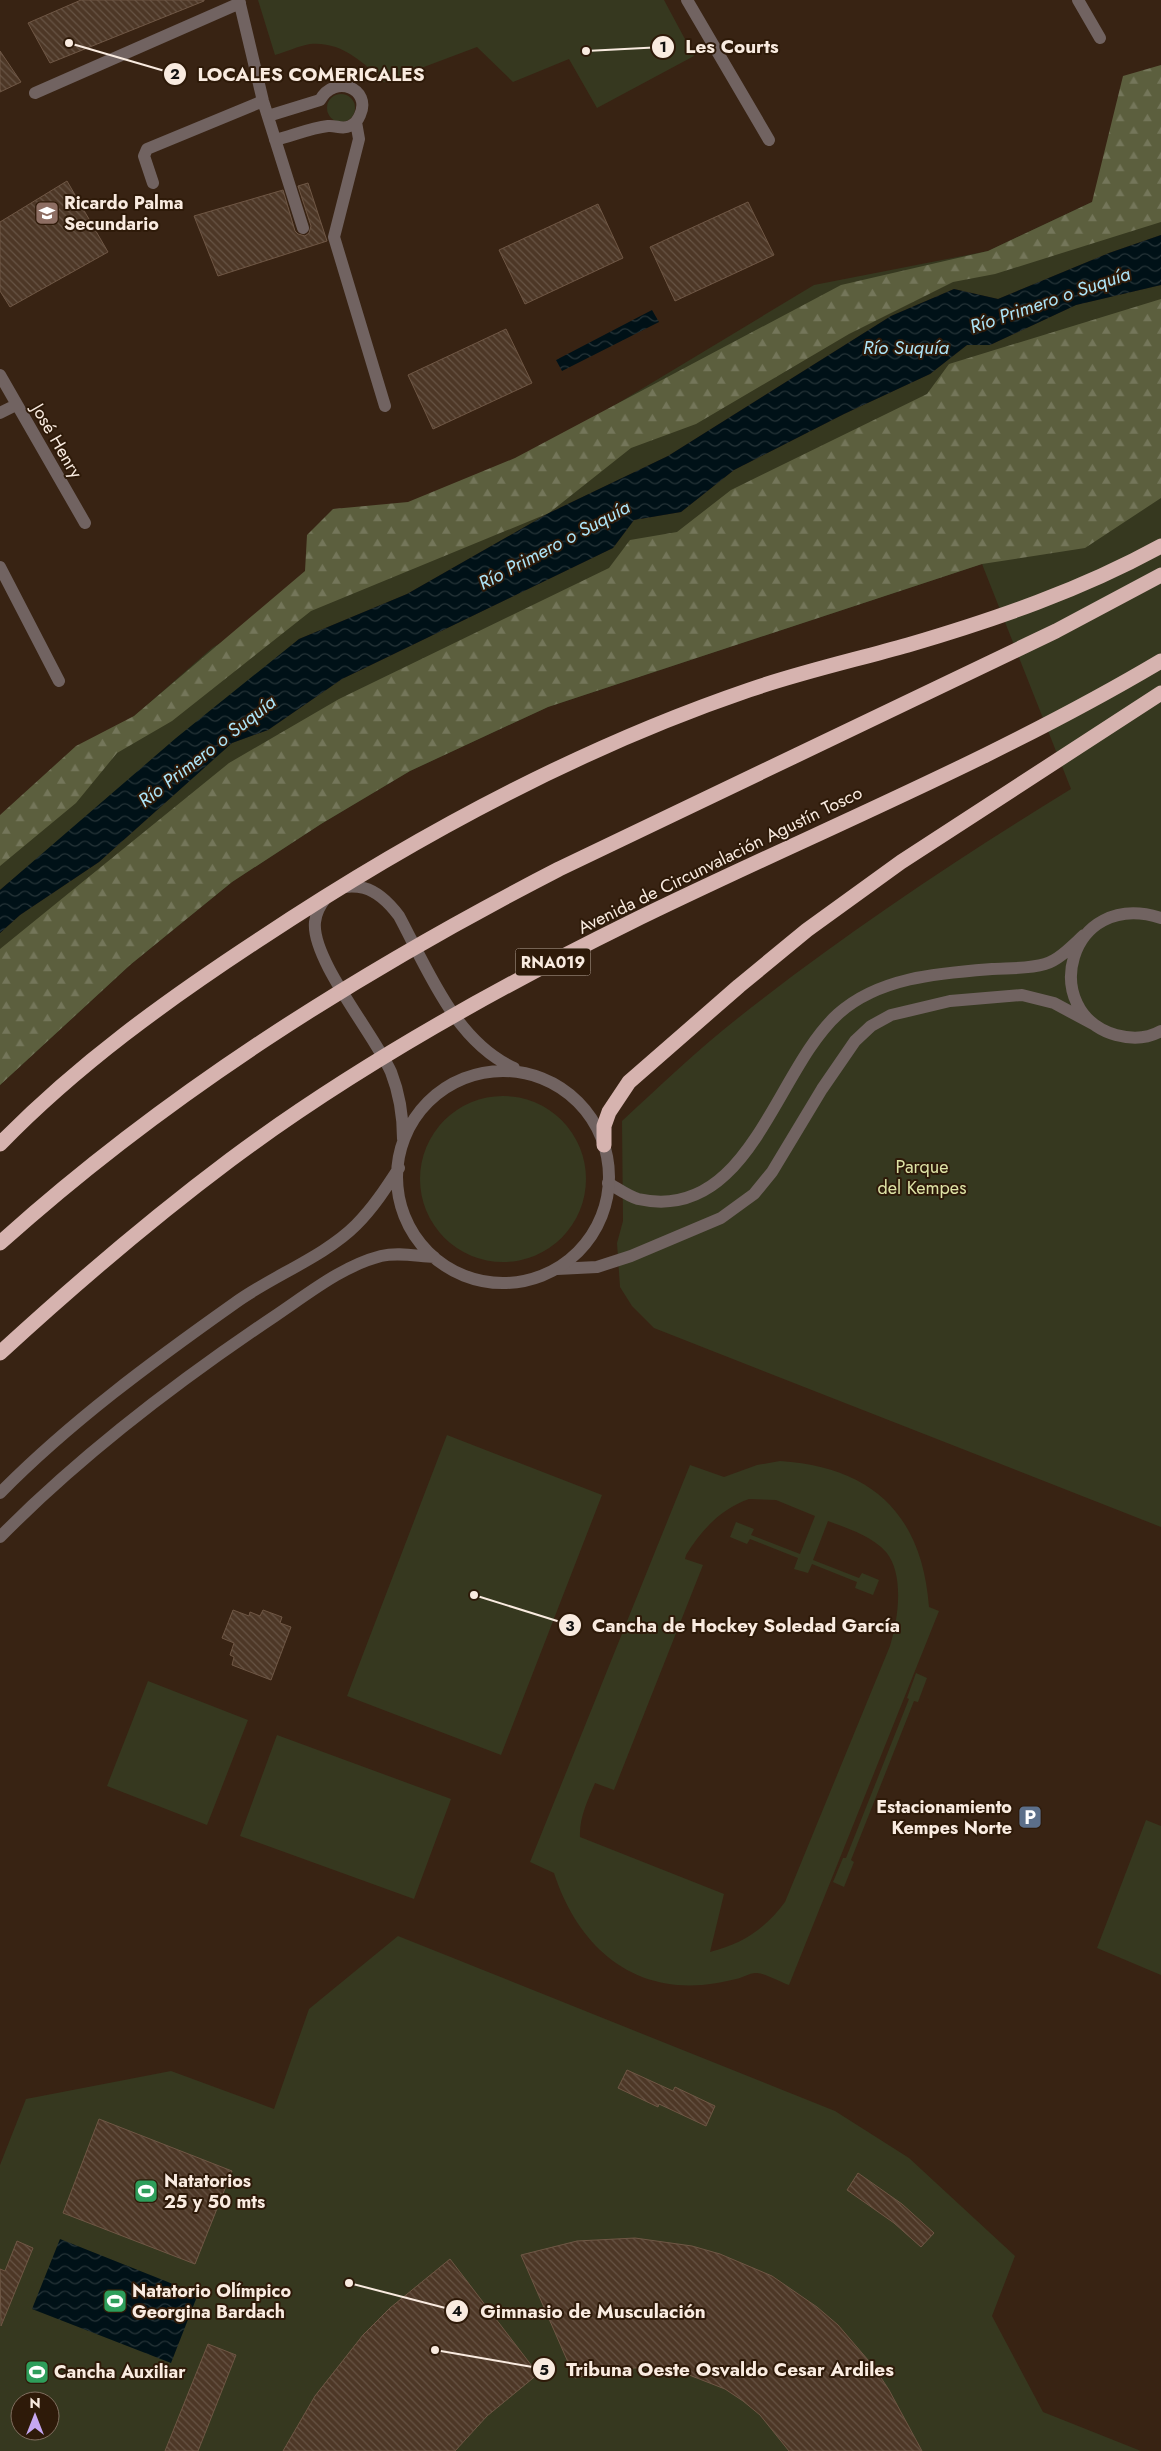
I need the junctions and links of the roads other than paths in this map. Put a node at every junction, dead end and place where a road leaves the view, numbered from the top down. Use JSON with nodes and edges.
{"nodes":[{"id":1,"x":687,"y":0,"type":"edge"},
{"id":2,"x":1078,"y":0,"type":"edge"},
{"id":3,"x":240,"y":1,"type":"edge"},
{"id":4,"x":1100,"y":38,"type":"dead end"},
{"id":5,"x":35,"y":93,"type":"dead end"},
{"id":6,"x":263,"y":101,"type":"junction"},
{"id":7,"x":268,"y":116,"type":"junction"},
{"id":8,"x":356,"y":122,"type":"junction"},
{"id":9,"x":275,"y":140,"type":"junction"},
{"id":10,"x":769,"y":140,"type":"dead end"},
{"id":11,"x":153,"y":183,"type":"dead end"},
{"id":12,"x":303,"y":228,"type":"dead end"},
{"id":13,"x":0,"y":375,"type":"edge"},
{"id":14,"x":16,"y":405,"type":"junction"},
{"id":15,"x":385,"y":406,"type":"dead end"},
{"id":16,"x":0,"y":413,"type":"edge"},
{"id":17,"x":85,"y":523,"type":"dead end"},
{"id":18,"x":1161,"y":546,"type":"edge"},
{"id":19,"x":0,"y":567,"type":"edge"},
{"id":20,"x":1161,"y":575,"type":"edge"},
{"id":21,"x":1161,"y":661,"type":"edge"},
{"id":22,"x":59,"y":681,"type":"dead end"},
{"id":23,"x":1161,"y":693,"type":"edge"},
{"id":24,"x":333,"y":891,"type":"junction"},
{"id":25,"x":1161,"y":918,"type":"edge"},
{"id":26,"x":1084,"y":935,"type":"junction"},
{"id":27,"x":1095,"y":1025,"type":"junction"},
{"id":28,"x":1161,"y":1032,"type":"edge"},
{"id":29,"x":525,"y":1073,"type":"junction"},
{"id":30,"x":0,"y":1144,"type":"edge"},
{"id":31,"x":604,"y":1145,"type":"junction"},
{"id":32,"x":403,"y":1150,"type":"junction"},
{"id":33,"x":399,"y":1168,"type":"junction"},
{"id":34,"x":608,"y":1183,"type":"junction"},
{"id":35,"x":0,"y":1243,"type":"edge"},
{"id":36,"x":434,"y":1257,"type":"junction"},
{"id":37,"x":558,"y":1269,"type":"junction"},
{"id":38,"x":0,"y":1352,"type":"edge"},
{"id":39,"x":0,"y":1493,"type":"edge"},
{"id":40,"x":0,"y":1537,"type":"edge"}],
"edges":[{"from":1,"to":10,"type":"street"},
{"from":2,"to":4,"type":"street"},
{"from":3,"to":5,"type":"street"},
{"from":3,"to":6,"type":"street"},
{"from":6,"to":7,"type":"street"},
{"from":6,"to":11,"type":"street"},
{"from":7,"to":8,"type":"street"},
{"from":7,"to":9,"type":"street"},
{"from":8,"to":9,"type":"street"},
{"from":8,"to":15,"type":"street"},
{"from":9,"to":12,"type":"street"},
{"from":13,"to":14,"type":"street","name":"José Henry"},
{"from":14,"to":16,"type":"street"},
{"from":14,"to":17,"type":"street","name":"José Henry"},
{"from":18,"to":24,"type":"highway"},
{"from":19,"to":22,"type":"street"},
{"from":20,"to":35,"type":"highway","bridge":true},
{"from":21,"to":38,"type":"highway","name":"Avenida de Circunvalación Agustín Tosco","number":"RNA019","bridge":true},
{"from":23,"to":31,"type":"highway"},
{"from":24,"to":29,"type":"street"},
{"from":24,"to":30,"type":"highway"},
{"from":24,"to":32,"type":"street"},
{"from":25,"to":26,"type":"street"},
{"from":26,"to":27,"type":"street"},
{"from":26,"to":34,"type":"street"},
{"from":27,"to":28,"type":"street"},
{"from":27,"to":37,"type":"street"},
{"from":29,"to":31,"type":"street"},
{"from":29,"to":32,"type":"street"},
{"from":31,"to":34,"type":"street"},
{"from":32,"to":33,"type":"street"},
{"from":33,"to":36,"type":"street"},
{"from":33,"to":39,"type":"street"},
{"from":34,"to":37,"type":"street"},
{"from":36,"to":37,"type":"street"},
{"from":36,"to":40,"type":"street"}]}
